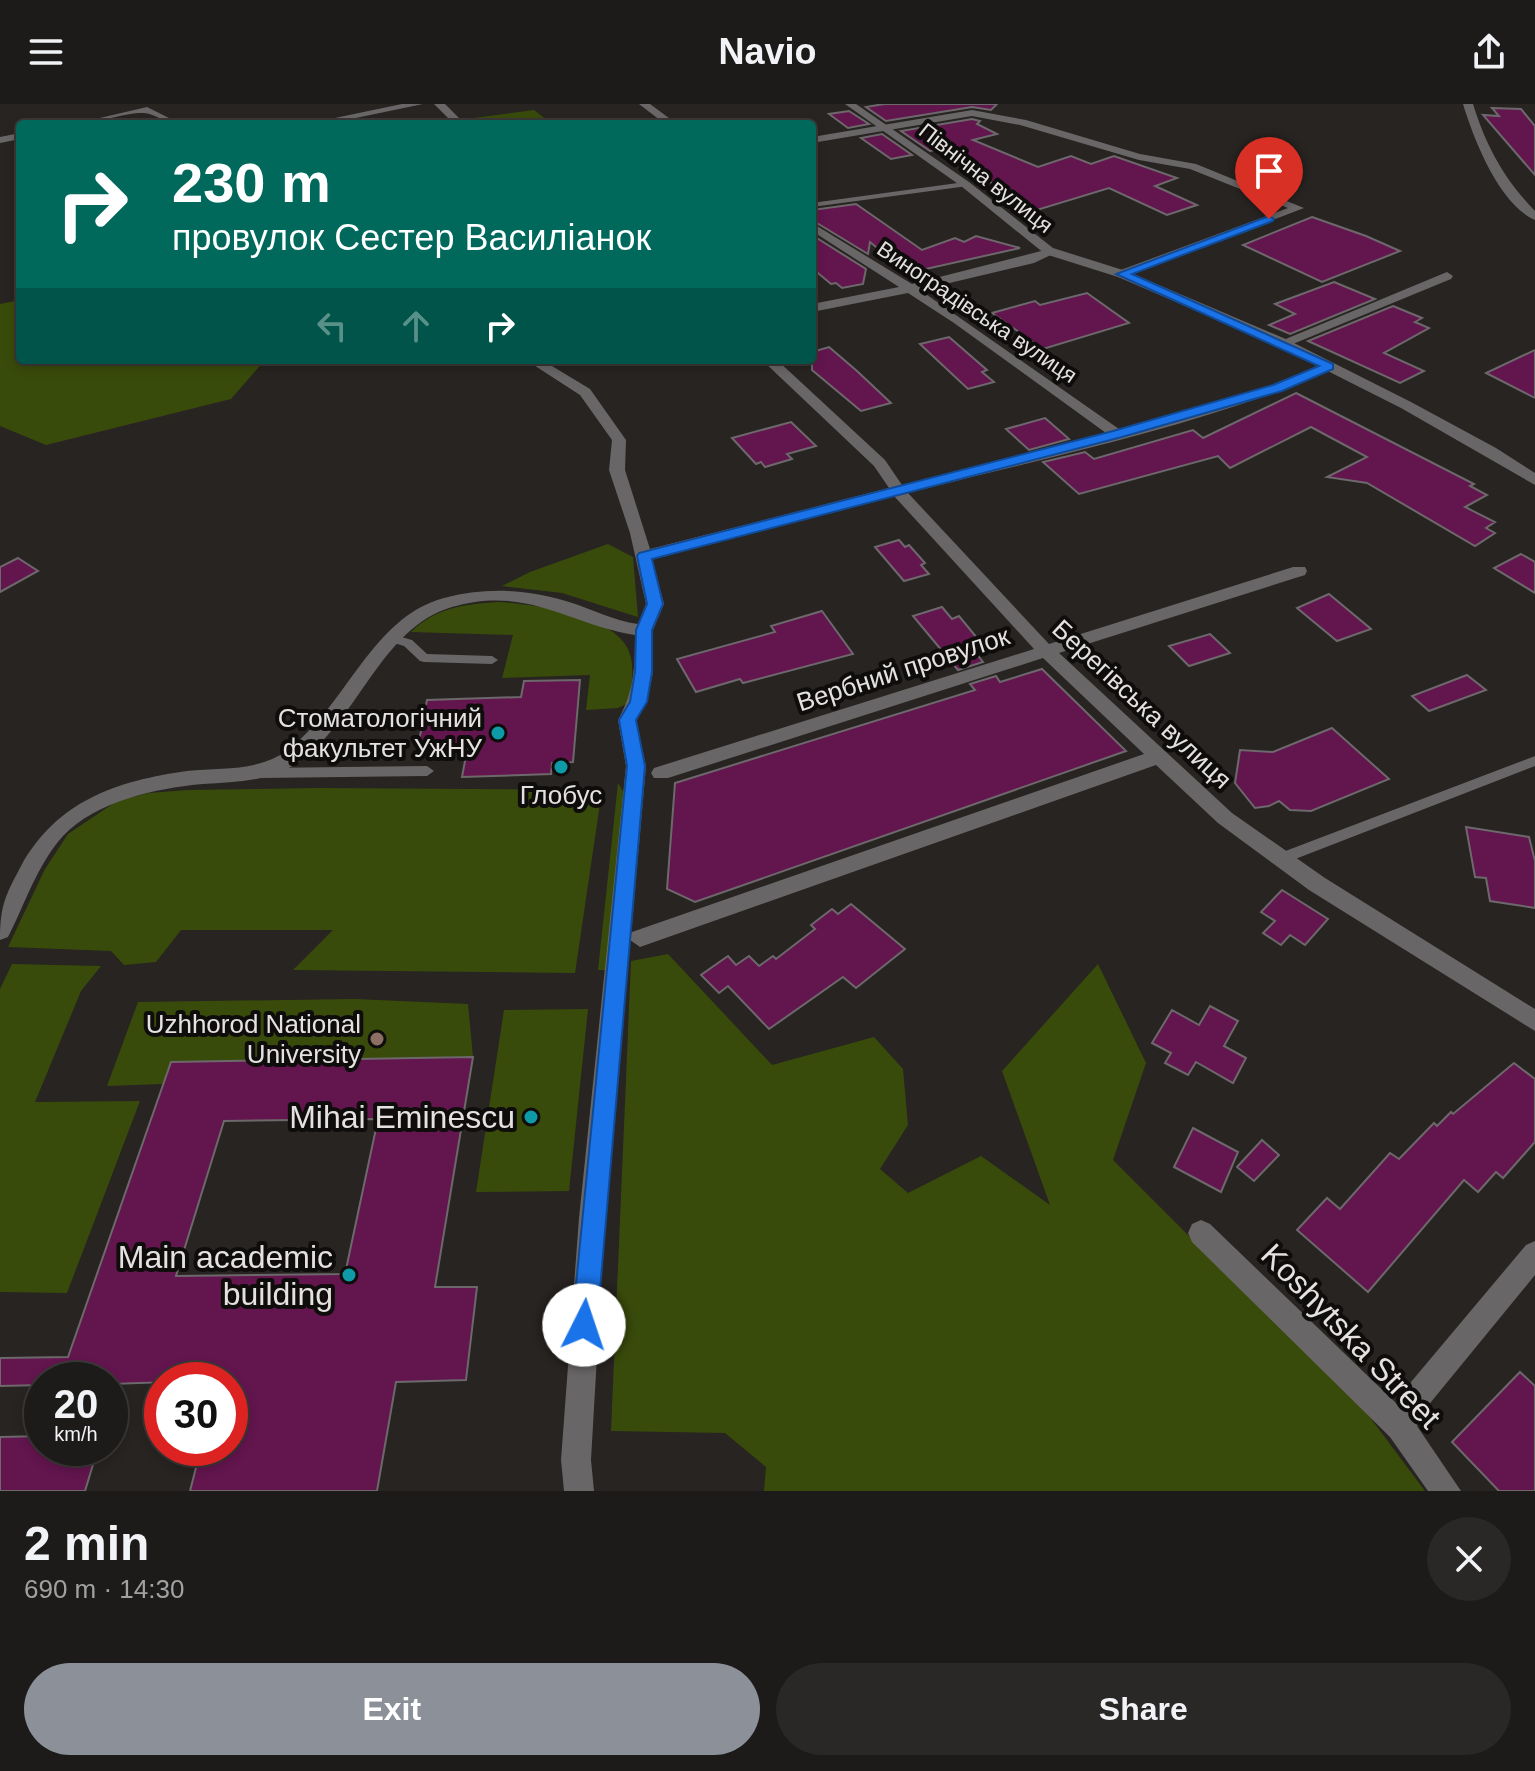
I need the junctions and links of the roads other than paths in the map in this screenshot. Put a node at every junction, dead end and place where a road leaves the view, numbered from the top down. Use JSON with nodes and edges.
{"nodes":[{"id":1,"x":418,"y":104,"type":"edge"},
{"id":2,"x":439,"y":104,"type":"edge"},
{"id":3,"x":644,"y":104,"type":"edge"},
{"id":4,"x":850,"y":104,"type":"edge"},
{"id":5,"x":1468,"y":104,"type":"edge"},
{"id":6,"x":143,"y":107,"type":"edge"},
{"id":7,"x":94,"y":120,"type":"edge"},
{"id":8,"x":168,"y":120,"type":"edge"},
{"id":9,"x":332,"y":120,"type":"edge"},
{"id":10,"x":456,"y":120,"type":"edge"},
{"id":11,"x":666,"y":120,"type":"edge"},
{"id":12,"x":888,"y":128,"type":"junction"},
{"id":13,"x":816,"y":139,"type":"edge"},
{"id":14,"x":965,"y":184,"type":"junction"},
{"id":15,"x":816,"y":204,"type":"edge"},
{"id":16,"x":1535,"y":217,"type":"edge"},
{"id":17,"x":816,"y":228,"type":"edge"},
{"id":18,"x":1049,"y":251,"type":"junction"},
{"id":19,"x":1122,"y":274,"type":"junction"},
{"id":20,"x":1447,"y":276,"type":"dead end"},
{"id":21,"x":912,"y":288,"type":"junction"},
{"id":22,"x":816,"y":307,"type":"edge"},
{"id":23,"x":1283,"y":343,"type":"junction"},
{"id":24,"x":540,"y":364,"type":"edge"},
{"id":25,"x":773,"y":364,"type":"edge"},
{"id":26,"x":1329,"y":366,"type":"junction"},
{"id":27,"x":1117,"y":434,"type":"junction"},
{"id":28,"x":1535,"y":480,"type":"edge"},
{"id":29,"x":899,"y":492,"type":"junction"},
{"id":30,"x":644,"y":556,"type":"junction"},
{"id":31,"x":1299,"y":571,"type":"dead end"},
{"id":32,"x":644,"y":630,"type":"junction"},
{"id":33,"x":391,"y":638,"type":"junction"},
{"id":34,"x":1045,"y":650,"type":"junction"},
{"id":35,"x":492,"y":660,"type":"dead end"},
{"id":36,"x":1157,"y":757,"type":"junction"},
{"id":37,"x":1535,"y":761,"type":"edge"},
{"id":38,"x":427,"y":771,"type":"dead end"},
{"id":39,"x":256,"y":773,"type":"junction"},
{"id":40,"x":661,"y":773,"type":"dead end"},
{"id":41,"x":1280,"y":859,"type":"junction"},
{"id":42,"x":0,"y":931,"type":"edge"},
{"id":43,"x":640,"y":938,"type":"dead end"},
{"id":44,"x":1535,"y":1021,"type":"edge"},
{"id":45,"x":1201,"y":1233,"type":"dead end"},
{"id":46,"x":1535,"y":1254,"type":"edge"},
{"id":47,"x":1400,"y":1427,"type":"junction"},
{"id":48,"x":579,"y":1491,"type":"edge"},
{"id":49,"x":1446,"y":1491,"type":"edge"}],
"edges":[{"from":1,"to":9,"type":"street"},
{"from":2,"to":10,"type":"street"},
{"from":3,"to":11,"type":"street"},
{"from":4,"to":12,"type":"street","name":"Північна вулиця"},
{"from":5,"to":16,"type":"street"},
{"from":6,"to":7,"type":"street"},
{"from":6,"to":8,"type":"street"},
{"from":12,"to":13,"type":"street"},
{"from":12,"to":14,"type":"street","name":"Північна вулиця"},
{"from":12,"to":19,"type":"street"},
{"from":14,"to":15,"type":"lane"},
{"from":14,"to":18,"type":"street","name":"Північна вулиця"},
{"from":17,"to":21,"type":"street","name":"Виноградівська вулиця"},
{"from":18,"to":19,"type":"street","name":"Північна вулиця"},
{"from":18,"to":21,"type":"street"},
{"from":19,"to":23,"type":"street","name":"Північна вулиця"},
{"from":20,"to":23,"type":"street"},
{"from":21,"to":22,"type":"street"},
{"from":21,"to":27,"type":"street","name":"Виноградівська вулиця"},
{"from":23,"to":26,"type":"street","name":"Північна вулиця"},
{"from":24,"to":30,"type":"street"},
{"from":25,"to":29,"type":"street","name":"Берегівська вулиця"},
{"from":26,"to":27,"type":"street"},
{"from":26,"to":28,"type":"street","name":"Північна вулиця"},
{"from":27,"to":29,"type":"street"},
{"from":29,"to":30,"type":"street"},
{"from":29,"to":34,"type":"street","name":"Берегівська вулиця"},
{"from":30,"to":32,"type":"street"},
{"from":31,"to":34,"type":"street","name":"Вербний провулок"},
{"from":32,"to":33,"type":"street"},
{"from":32,"to":48,"type":"street"},
{"from":33,"to":35,"type":"lane"},
{"from":33,"to":39,"type":"street"},
{"from":34,"to":36,"type":"street","name":"Берегівська вулиця"},
{"from":34,"to":40,"type":"street","name":"Вербний провулок"},
{"from":36,"to":41,"type":"street","name":"Берегівська вулиця"},
{"from":36,"to":43,"type":"street"},
{"from":37,"to":41,"type":"lane"},
{"from":38,"to":39,"type":"lane"},
{"from":39,"to":42,"type":"street"},
{"from":41,"to":44,"type":"street","name":"Берегівська вулиця"},
{"from":45,"to":47,"type":"street","name":"Koshytska Street"},
{"from":46,"to":47,"type":"street"},
{"from":47,"to":49,"type":"street","name":"Koshytska Street"}]}
